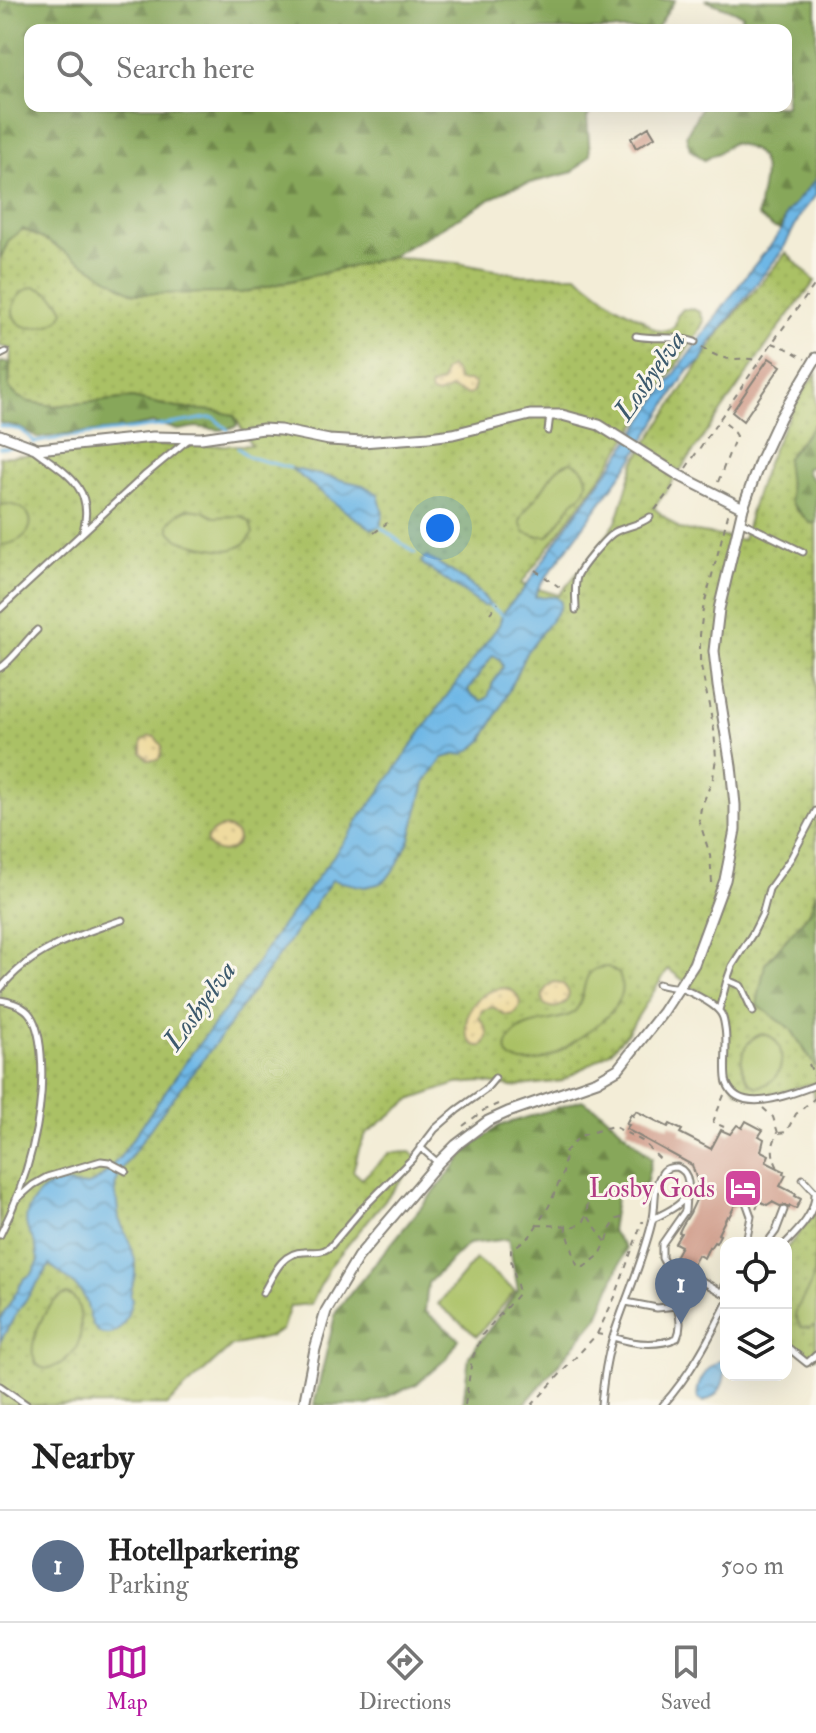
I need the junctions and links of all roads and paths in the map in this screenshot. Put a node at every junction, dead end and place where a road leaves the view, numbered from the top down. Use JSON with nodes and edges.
{"nodes":[{"id":1,"x":816,"y":283,"type":"edge"},
{"id":2,"x":636,"y":336,"type":"dead end"},
{"id":3,"x":695,"y":342,"type":"dead end"},
{"id":4,"x":772,"y":343,"type":"junction"},
{"id":5,"x":710,"y":353,"type":"dead end"},
{"id":6,"x":799,"y":356,"type":"dead end"},
{"id":7,"x":816,"y":358,"type":"edge"},
{"id":8,"x":759,"y":362,"type":"junction"},
{"id":9,"x":550,"y":414,"type":"junction"},
{"id":10,"x":720,"y":419,"type":"junction"},
{"id":11,"x":548,"y":431,"type":"dead end"},
{"id":12,"x":0,"y":435,"type":"edge"},
{"id":13,"x":191,"y":438,"type":"junction"},
{"id":14,"x":33,"y":449,"type":"junction"},
{"id":15,"x":680,"y":476,"type":"junction"},
{"id":16,"x":713,"y":494,"type":"junction"},
{"id":17,"x":743,"y":508,"type":"junction"},
{"id":18,"x":650,"y":517,"type":"joint"},
{"id":19,"x":740,"y":521,"type":"junction"},
{"id":20,"x":387,"y":523,"type":"dead end"},
{"id":21,"x":83,"y":532,"type":"junction"},
{"id":22,"x":374,"y":533,"type":"dead end"},
{"id":23,"x":803,"y":552,"type":"dead end"},
{"id":24,"x":535,"y":570,"type":"dead end"},
{"id":25,"x":576,"y":598,"type":"junction"},
{"id":26,"x":498,"y":603,"type":"dead end"},
{"id":27,"x":0,"y":609,"type":"edge"},
{"id":28,"x":576,"y":610,"type":"dead end"},
{"id":29,"x":490,"y":613,"type":"dead end"},
{"id":30,"x":37,"y":630,"type":"dead end"},
{"id":31,"x":0,"y":668,"type":"edge"},
{"id":32,"x":816,"y":811,"type":"edge"},
{"id":33,"x":712,"y":889,"type":"dead end"},
{"id":34,"x":122,"y":920,"type":"dead end"},
{"id":35,"x":727,"y":980,"type":"junction"},
{"id":36,"x":658,"y":984,"type":"dead end"},
{"id":37,"x":679,"y":987,"type":"junction"},
{"id":38,"x":0,"y":989,"type":"edge"},
{"id":39,"x":0,"y":1000,"type":"edge"},
{"id":40,"x":719,"y":1010,"type":"junction"},
{"id":41,"x":753,"y":1012,"type":"dead end"},
{"id":42,"x":809,"y":1064,"type":"dead end"},
{"id":43,"x":495,"y":1078,"type":"dead end"},
{"id":44,"x":726,"y":1082,"type":"junction"},
{"id":45,"x":816,"y":1083,"type":"edge"},
{"id":46,"x":816,"y":1092,"type":"edge"},
{"id":47,"x":815,"y":1098,"type":"edge"},
{"id":48,"x":756,"y":1101,"type":"junction"},
{"id":49,"x":816,"y":1103,"type":"edge"},
{"id":50,"x":498,"y":1104,"type":"dead end"},
{"id":51,"x":724,"y":1127,"type":"dead end"},
{"id":52,"x":457,"y":1131,"type":"dead end"},
{"id":53,"x":778,"y":1133,"type":"junction"},
{"id":54,"x":420,"y":1147,"type":"junction"},
{"id":55,"x":438,"y":1163,"type":"junction"},
{"id":56,"x":669,"y":1168,"type":"junction"},
{"id":57,"x":778,"y":1168,"type":"dead end"},
{"id":58,"x":126,"y":1171,"type":"dead end"},
{"id":59,"x":590,"y":1176,"type":"dead end"},
{"id":60,"x":803,"y":1179,"type":"dead end"},
{"id":61,"x":686,"y":1196,"type":"junction"},
{"id":62,"x":16,"y":1200,"type":"junction"},
{"id":63,"x":746,"y":1202,"type":"dead end"},
{"id":64,"x":784,"y":1210,"type":"dead end"},
{"id":65,"x":587,"y":1212,"type":"junction"},
{"id":66,"x":623,"y":1214,"type":"dead end"},
{"id":67,"x":653,"y":1219,"type":"junction"},
{"id":68,"x":536,"y":1225,"type":"junction"},
{"id":69,"x":565,"y":1225,"type":"junction"},
{"id":70,"x":0,"y":1235,"type":"edge"},
{"id":71,"x":747,"y":1237,"type":"edge"},
{"id":72,"x":772,"y":1237,"type":"edge"},
{"id":73,"x":792,"y":1237,"type":"edge"},
{"id":74,"x":606,"y":1242,"type":"junction"},
{"id":75,"x":720,"y":1292,"type":"edge"},
{"id":76,"x":263,"y":1293,"type":"dead end"},
{"id":77,"x":626,"y":1302,"type":"junction"},
{"id":78,"x":724,"y":1309,"type":"edge"},
{"id":79,"x":597,"y":1334,"type":"junction"},
{"id":80,"x":613,"y":1337,"type":"junction"},
{"id":81,"x":792,"y":1351,"type":"edge"},
{"id":82,"x":816,"y":1355,"type":"edge"},
{"id":83,"x":0,"y":1386,"type":"edge"},
{"id":84,"x":27,"y":1405,"type":"edge"},
{"id":85,"x":304,"y":1405,"type":"edge"},
{"id":86,"x":465,"y":1405,"type":"edge"},
{"id":87,"x":532,"y":1405,"type":"edge"},
{"id":88,"x":601,"y":1405,"type":"edge"},
{"id":89,"x":663,"y":1405,"type":"edge"}],
"edges":[{"from":1,"to":4,"type":"path"},
{"from":2,"to":3,"type":"lane"},
{"from":4,"to":6,"type":"path"},
{"from":4,"to":8,"type":"path"},
{"from":5,"to":8,"type":"path"},
{"from":7,"to":17,"type":"street"},
{"from":8,"to":10,"type":"path"},
{"from":9,"to":11,"type":"lane"},
{"from":9,"to":13,"type":"street"},
{"from":9,"to":15,"type":"street"},
{"from":10,"to":15,"type":"path"},
{"from":10,"to":16,"type":"path"},
{"from":12,"to":14,"type":"street"},
{"from":13,"to":14,"type":"street"},
{"from":13,"to":21,"type":"lane"},
{"from":14,"to":21,"type":"lane"},
{"from":15,"to":16,"type":"street"},
{"from":15,"to":18,"type":"path"},
{"from":16,"to":17,"type":"street"},
{"from":17,"to":19,"type":"street"},
{"from":17,"to":33,"type":"path"},
{"from":18,"to":25,"type":"lane"},
{"from":19,"to":23,"type":"lane"},
{"from":19,"to":37,"type":"street"},
{"from":20,"to":22,"type":"path"},
{"from":21,"to":27,"type":"lane"},
{"from":24,"to":25,"type":"path"},
{"from":25,"to":28,"type":"lane"},
{"from":26,"to":29,"type":"path"},
{"from":30,"to":31,"type":"lane"},
{"from":32,"to":35,"type":"lane"},
{"from":34,"to":38,"type":"lane"},
{"from":35,"to":40,"type":"lane"},
{"from":35,"to":41,"type":"lane"},
{"from":36,"to":37,"type":"lane"},
{"from":37,"to":40,"type":"lane"},
{"from":37,"to":55,"type":"street"},
{"from":39,"to":62,"type":"lane"},
{"from":40,"to":44,"type":"lane"},
{"from":42,"to":45,"type":"path"},
{"from":43,"to":54,"type":"lane"},
{"from":44,"to":48,"type":"lane"},
{"from":44,"to":51,"type":"path"},
{"from":45,"to":48,"type":"lane"},
{"from":46,"to":47,"type":"path"},
{"from":47,"to":49,"type":"path"},
{"from":47,"to":53,"type":"path"},
{"from":48,"to":53,"type":"path"},
{"from":50,"to":52,"type":"path"},
{"from":53,"to":57,"type":"path"},
{"from":54,"to":55,"type":"lane"},
{"from":54,"to":76,"type":"lane"},
{"from":55,"to":85,"type":"street"},
{"from":56,"to":61,"type":"lane"},
{"from":56,"to":67,"type":"lane"},
{"from":56,"to":68,"type":"path"},
{"from":58,"to":62,"type":"lane"},
{"from":59,"to":65,"type":"path"},
{"from":60,"to":73,"type":"lane"},
{"from":61,"to":67,"type":"lane"},
{"from":61,"to":75,"type":"lane"},
{"from":62,"to":70,"type":"lane"},
{"from":63,"to":71,"type":"lane"},
{"from":64,"to":72,"type":"lane"},
{"from":65,"to":69,"type":"path"},
{"from":65,"to":74,"type":"path"},
{"from":66,"to":74,"type":"path"},
{"from":67,"to":77,"type":"lane"},
{"from":67,"to":79,"type":"path"},
{"from":68,"to":69,"type":"path"},
{"from":68,"to":86,"type":"path"},
{"from":69,"to":74,"type":"path"},
{"from":77,"to":80,"type":"lane"},
{"from":77,"to":80,"type":"lane"},
{"from":78,"to":89,"type":"lane"},
{"from":79,"to":80,"type":"path"},
{"from":79,"to":87,"type":"path"},
{"from":80,"to":88,"type":"lane"},
{"from":81,"to":82,"type":"lane"},
{"from":83,"to":84,"type":"lane"}]}
